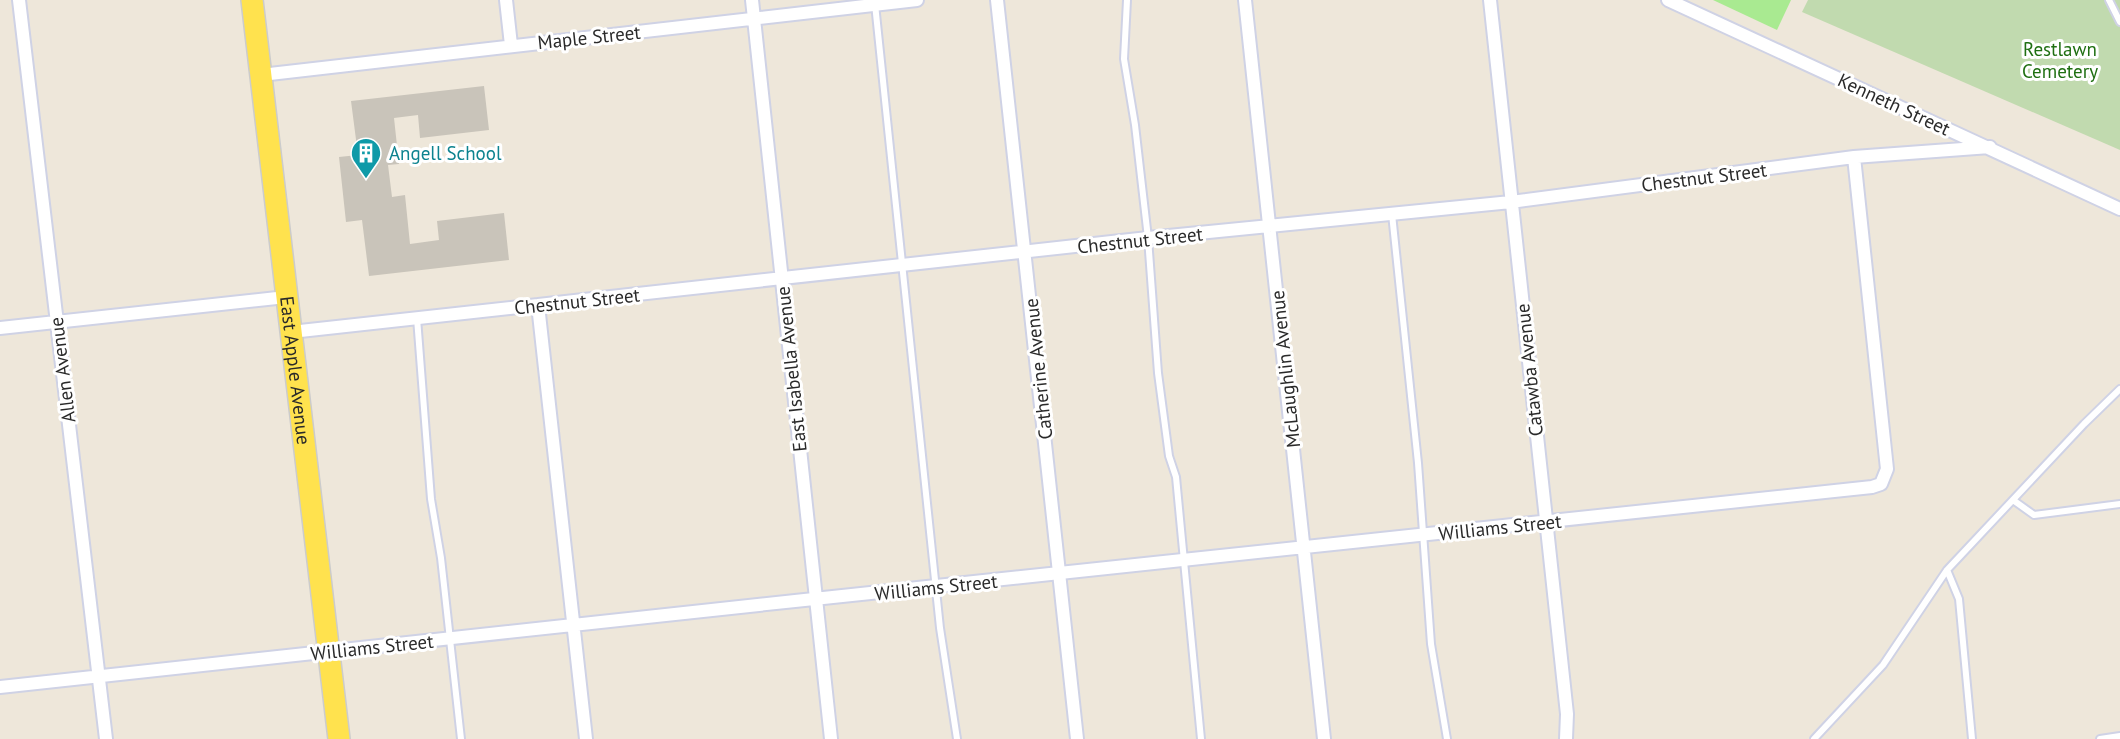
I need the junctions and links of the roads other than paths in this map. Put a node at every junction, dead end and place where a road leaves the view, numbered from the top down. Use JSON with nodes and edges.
{"nodes":[{"id":1,"x":19,"y":0,"type":"edge"},
{"id":2,"x":252,"y":0,"type":"edge"},
{"id":3,"x":506,"y":0,"type":"edge"},
{"id":4,"x":752,"y":0,"type":"edge"},
{"id":5,"x":917,"y":0,"type":"edge"},
{"id":6,"x":997,"y":0,"type":"edge"},
{"id":7,"x":1127,"y":0,"type":"edge"},
{"id":8,"x":1245,"y":0,"type":"edge"},
{"id":9,"x":1490,"y":0,"type":"edge"},
{"id":10,"x":1668,"y":0,"type":"edge"},
{"id":11,"x":2109,"y":0,"type":"edge"},
{"id":12,"x":875,"y":2,"type":"edge"},
{"id":13,"x":754,"y":19,"type":"junction"},
{"id":14,"x":2120,"y":22,"type":"edge"},
{"id":15,"x":511,"y":46,"type":"junction"},
{"id":16,"x":261,"y":75,"type":"junction"},
{"id":17,"x":1990,"y":147,"type":"junction"},
{"id":18,"x":1854,"y":157,"type":"junction"},
{"id":19,"x":1511,"y":202,"type":"junction"},
{"id":20,"x":2120,"y":209,"type":"edge"},
{"id":21,"x":1392,"y":214,"type":"junction"},
{"id":22,"x":1270,"y":227,"type":"junction"},
{"id":23,"x":1147,"y":238,"type":"junction"},
{"id":24,"x":1026,"y":253,"type":"junction"},
{"id":25,"x":902,"y":265,"type":"junction"},
{"id":26,"x":782,"y":278,"type":"junction"},
{"id":27,"x":286,"y":297,"type":"junction"},
{"id":28,"x":538,"y":305,"type":"junction"},
{"id":29,"x":417,"y":318,"type":"junction"},
{"id":30,"x":56,"y":322,"type":"junction"},
{"id":31,"x":0,"y":328,"type":"edge"},
{"id":32,"x":291,"y":332,"type":"junction"},
{"id":33,"x":2120,"y":389,"type":"edge"},
{"id":34,"x":2114,"y":395,"type":"junction"},
{"id":35,"x":2120,"y":401,"type":"edge"},
{"id":36,"x":2013,"y":500,"type":"junction"},
{"id":37,"x":2120,"y":504,"type":"edge"},
{"id":38,"x":1545,"y":522,"type":"junction"},
{"id":39,"x":1423,"y":535,"type":"junction"},
{"id":40,"x":1304,"y":547,"type":"junction"},
{"id":41,"x":1182,"y":560,"type":"junction"},
{"id":42,"x":1947,"y":570,"type":"junction"},
{"id":43,"x":1060,"y":573,"type":"junction"},
{"id":44,"x":937,"y":587,"type":"junction"},
{"id":45,"x":816,"y":598,"type":"junction"},
{"id":46,"x":573,"y":625,"type":"junction"},
{"id":47,"x":449,"y":638,"type":"junction"},
{"id":48,"x":328,"y":651,"type":"junction"},
{"id":49,"x":98,"y":676,"type":"junction"},
{"id":50,"x":0,"y":687,"type":"edge"},
{"id":51,"x":2120,"y":736,"type":"edge"},
{"id":52,"x":106,"y":739,"type":"edge"},
{"id":53,"x":339,"y":739,"type":"edge"},
{"id":54,"x":461,"y":739,"type":"edge"},
{"id":55,"x":586,"y":739,"type":"edge"},
{"id":56,"x":831,"y":739,"type":"edge"},
{"id":57,"x":957,"y":739,"type":"edge"},
{"id":58,"x":1077,"y":739,"type":"edge"},
{"id":59,"x":1201,"y":739,"type":"edge"},
{"id":60,"x":1324,"y":739,"type":"edge"},
{"id":61,"x":1447,"y":739,"type":"edge"},
{"id":62,"x":1566,"y":739,"type":"edge"},
{"id":63,"x":1814,"y":739,"type":"edge"},
{"id":64,"x":1972,"y":739,"type":"edge"},
{"id":65,"x":2100,"y":739,"type":"edge"}],
"edges":[{"from":1,"to":30,"type":"street","name":"Allen Avenue"},
{"from":2,"to":16,"type":"main road","name":"East Apple Avenue"},
{"from":3,"to":15,"type":"street"},
{"from":4,"to":13,"type":"street","name":"East Isabella Avenue"},
{"from":5,"to":12,"type":"street","name":"Maple Street"},
{"from":6,"to":24,"type":"street","name":"Catherine Avenue"},
{"from":7,"to":23,"type":"lane"},
{"from":8,"to":22,"type":"street","name":"McLaughlin Avenue"},
{"from":9,"to":19,"type":"street","name":"Catawba Avenue"},
{"from":10,"to":17,"type":"street","name":"Kenneth Street"},
{"from":11,"to":14,"type":"lane"},
{"from":12,"to":13,"type":"street","name":"Maple Street"},
{"from":12,"to":25,"type":"lane"},
{"from":13,"to":15,"type":"street","name":"Maple Street"},
{"from":13,"to":26,"type":"street","name":"East Isabella Avenue"},
{"from":15,"to":16,"type":"street","name":"Maple Street"},
{"from":16,"to":27,"type":"main road","name":"East Apple Avenue"},
{"from":17,"to":18,"type":"street","name":"Chestnut Street"},
{"from":17,"to":20,"type":"street","name":"Kenneth Street"},
{"from":18,"to":19,"type":"street","name":"Chestnut Street"},
{"from":18,"to":38,"type":"street","name":"Williams Street"},
{"from":19,"to":21,"type":"street","name":"Chestnut Street"},
{"from":19,"to":38,"type":"street","name":"Catawba Avenue"},
{"from":21,"to":22,"type":"street","name":"Chestnut Street"},
{"from":21,"to":39,"type":"lane"},
{"from":22,"to":23,"type":"street","name":"Chestnut Street"},
{"from":22,"to":40,"type":"street","name":"McLaughlin Avenue"},
{"from":23,"to":24,"type":"street","name":"Chestnut Street"},
{"from":23,"to":41,"type":"lane"},
{"from":24,"to":25,"type":"street","name":"Chestnut Street"},
{"from":24,"to":43,"type":"street","name":"Catherine Avenue"},
{"from":25,"to":26,"type":"street","name":"Chestnut Street"},
{"from":25,"to":44,"type":"lane"},
{"from":26,"to":28,"type":"street","name":"Chestnut Street"},
{"from":26,"to":45,"type":"street","name":"East Isabella Avenue"},
{"from":27,"to":30,"type":"street"},
{"from":27,"to":32,"type":"main road","name":"East Apple Avenue"},
{"from":28,"to":29,"type":"street","name":"Chestnut Street"},
{"from":28,"to":46,"type":"street"},
{"from":29,"to":32,"type":"street","name":"Chestnut Street"},
{"from":29,"to":47,"type":"lane"},
{"from":30,"to":31,"type":"street"},
{"from":30,"to":49,"type":"street","name":"Allen Avenue"},
{"from":32,"to":48,"type":"main road","name":"East Apple Avenue"},
{"from":33,"to":34,"type":"lane"},
{"from":34,"to":35,"type":"lane"},
{"from":34,"to":36,"type":"lane"},
{"from":36,"to":37,"type":"lane"},
{"from":36,"to":42,"type":"lane"},
{"from":38,"to":39,"type":"street","name":"Williams Street"},
{"from":38,"to":62,"type":"street","name":"Catawba Avenue"},
{"from":39,"to":40,"type":"street","name":"Williams Street"},
{"from":39,"to":61,"type":"lane"},
{"from":40,"to":41,"type":"street","name":"Williams Street"},
{"from":40,"to":60,"type":"street","name":"McLaughlin Avenue"},
{"from":41,"to":43,"type":"street","name":"Williams Street"},
{"from":41,"to":59,"type":"lane"},
{"from":42,"to":63,"type":"lane"},
{"from":42,"to":64,"type":"lane"},
{"from":43,"to":44,"type":"street","name":"Williams Street"},
{"from":43,"to":58,"type":"street","name":"Catherine Avenue"},
{"from":44,"to":45,"type":"street","name":"Williams Street"},
{"from":44,"to":57,"type":"lane"},
{"from":45,"to":46,"type":"street","name":"Williams Street"},
{"from":45,"to":56,"type":"street","name":"East Isabella Avenue"},
{"from":46,"to":47,"type":"street","name":"Williams Street"},
{"from":46,"to":55,"type":"street"},
{"from":47,"to":48,"type":"street","name":"Williams Street"},
{"from":47,"to":54,"type":"lane"},
{"from":48,"to":49,"type":"street","name":"Williams Street"},
{"from":48,"to":53,"type":"main road","name":"East Apple Avenue"},
{"from":49,"to":50,"type":"street","name":"Williams Street"},
{"from":49,"to":52,"type":"street","name":"Allen Avenue"},
{"from":51,"to":65,"type":"lane"}]}
